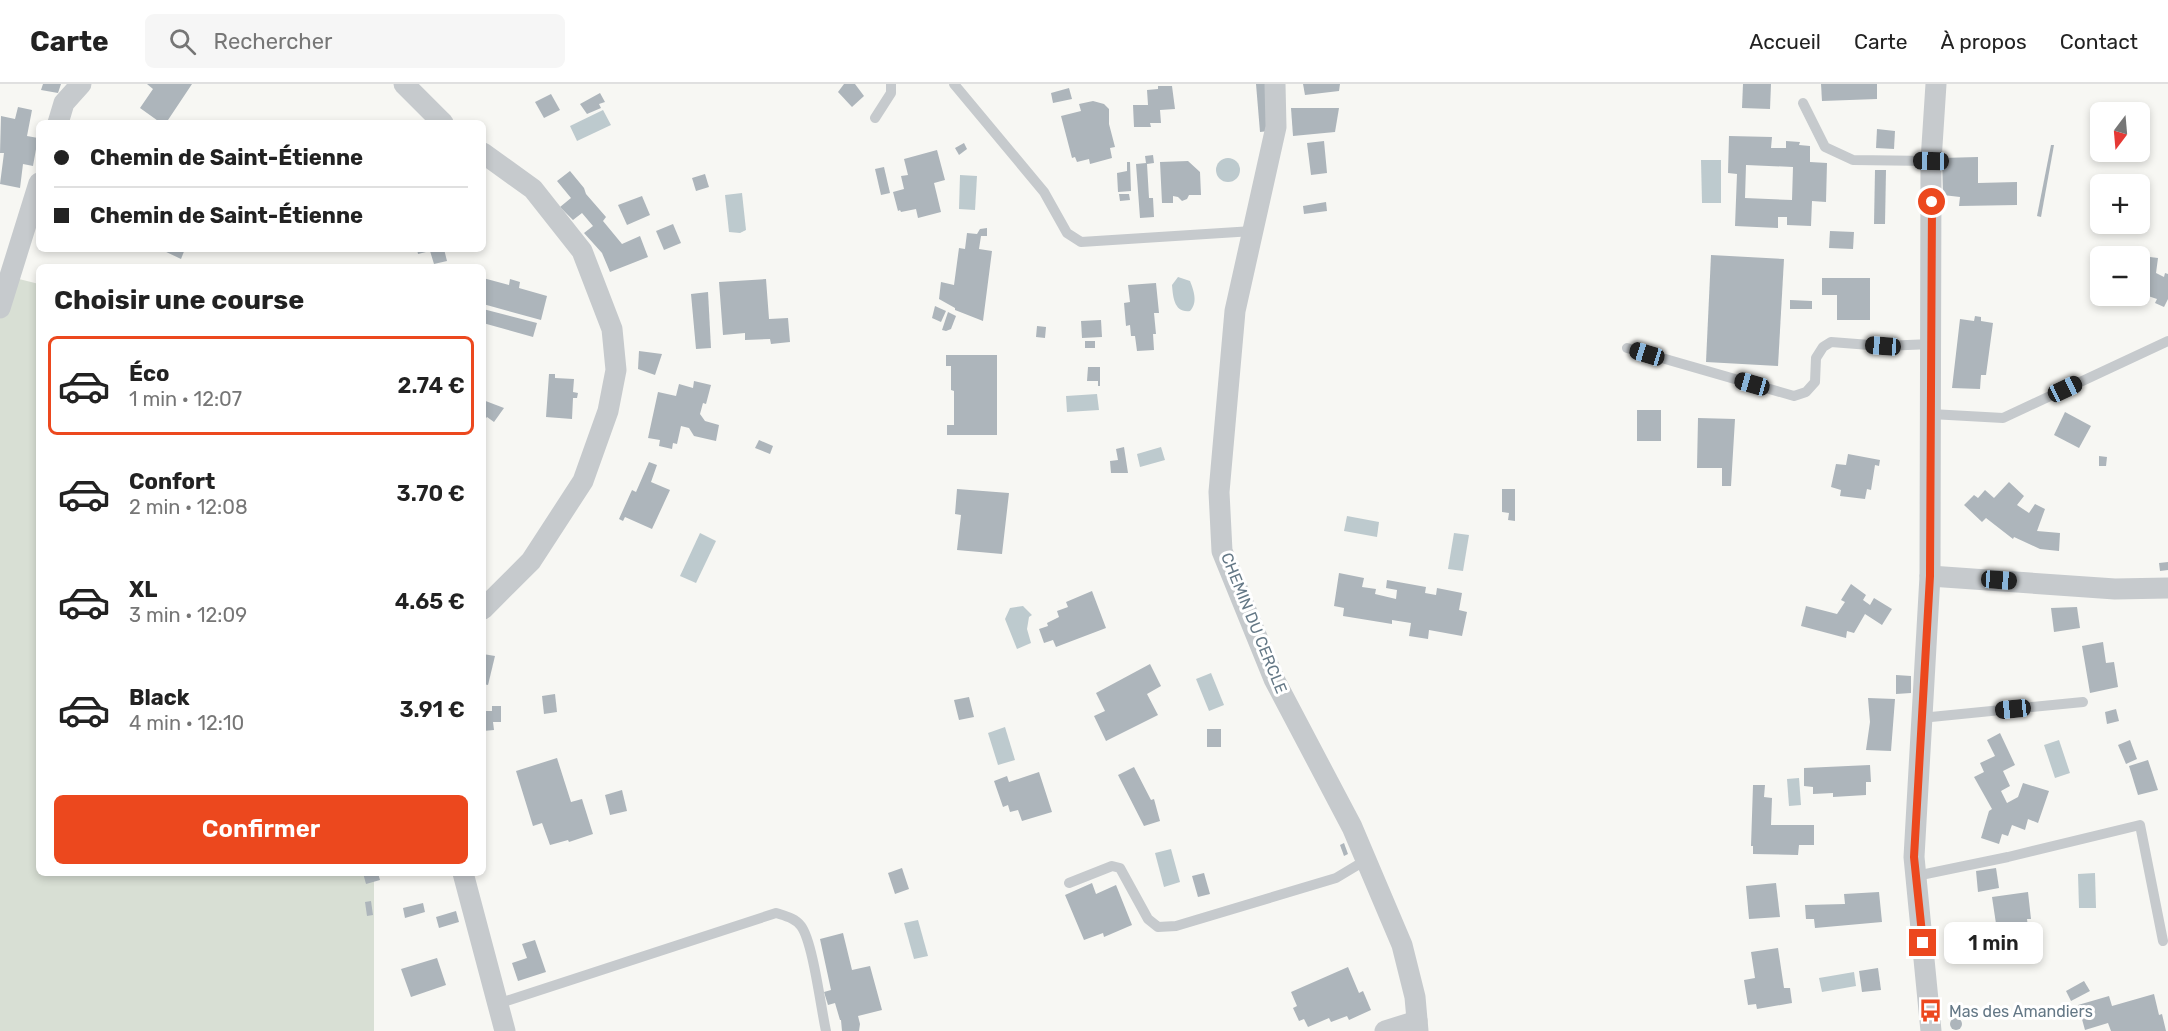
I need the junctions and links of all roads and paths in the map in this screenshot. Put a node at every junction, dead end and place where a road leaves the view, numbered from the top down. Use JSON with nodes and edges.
{"nodes":[{"id":1,"x":81,"y":84,"type":"edge"},
{"id":2,"x":404,"y":84,"type":"edge"},
{"id":3,"x":891,"y":84,"type":"edge"},
{"id":4,"x":954,"y":84,"type":"edge"},
{"id":5,"x":1275,"y":84,"type":"edge"},
{"id":6,"x":1936,"y":84,"type":"edge"},
{"id":7,"x":1803,"y":103,"type":"dead end"},
{"id":8,"x":875,"y":117,"type":"dead end"},
{"id":9,"x":59,"y":120,"type":"edge"},
{"id":10,"x":440,"y":120,"type":"edge"},
{"id":11,"x":486,"y":155,"type":"edge"},
{"id":12,"x":1931,"y":161,"type":"junction"},
{"id":13,"x":36,"y":193,"type":"edge"},
{"id":14,"x":1252,"y":231,"type":"junction"},
{"id":15,"x":0,"y":308,"type":"edge"},
{"id":16,"x":2168,"y":341,"type":"edge"},
{"id":17,"x":1932,"y":344,"type":"junction"},
{"id":18,"x":1627,"y":348,"type":"dead end"},
{"id":19,"x":1931,"y":414,"type":"junction"},
{"id":20,"x":1930,"y":576,"type":"junction"},
{"id":21,"x":2168,"y":588,"type":"edge"},
{"id":22,"x":486,"y":606,"type":"edge"},
{"id":23,"x":2083,"y":702,"type":"dead end"},
{"id":24,"x":1920,"y":718,"type":"junction"},
{"id":25,"x":1366,"y":860,"type":"junction"},
{"id":26,"x":464,"y":876,"type":"edge"},
{"id":27,"x":1916,"y":876,"type":"junction"},
{"id":28,"x":1069,"y":883,"type":"dead end"},
{"id":29,"x":2163,"y":941,"type":"dead end"},
{"id":30,"x":497,"y":1004,"type":"junction"},
{"id":31,"x":1418,"y":1026,"type":"edge"},
{"id":32,"x":506,"y":1031,"type":"edge"},
{"id":33,"x":826,"y":1031,"type":"edge"},
{"id":34,"x":1385,"y":1031,"type":"edge"},
{"id":35,"x":1931,"y":1031,"type":"edge"}],
"edges":[{"from":1,"to":9,"type":"street"},
{"from":2,"to":10,"type":"street"},
{"from":3,"to":8,"type":"lane"},
{"from":4,"to":14,"type":"lane"},
{"from":5,"to":14,"type":"street","name":"CHEMIN DU CERCLE"},
{"from":6,"to":12,"type":"street"},
{"from":7,"to":12,"type":"lane"},
{"from":11,"to":22,"type":"street"},
{"from":12,"to":17,"type":"street"},
{"from":13,"to":15,"type":"street"},
{"from":14,"to":25,"type":"street","name":"CHEMIN DU CERCLE"},
{"from":16,"to":19,"type":"lane"},
{"from":17,"to":18,"type":"lane"},
{"from":17,"to":19,"type":"street"},
{"from":19,"to":20,"type":"street"},
{"from":20,"to":21,"type":"street"},
{"from":20,"to":24,"type":"street"},
{"from":23,"to":24,"type":"lane"},
{"from":24,"to":27,"type":"street"},
{"from":25,"to":28,"type":"lane"},
{"from":25,"to":31,"type":"street","name":"CHEMIN DU CERCLE"},
{"from":26,"to":30,"type":"street"},
{"from":27,"to":29,"type":"lane"},
{"from":27,"to":35,"type":"street"},
{"from":30,"to":32,"type":"street"},
{"from":30,"to":33,"type":"lane"},
{"from":31,"to":34,"type":"street"}]}
